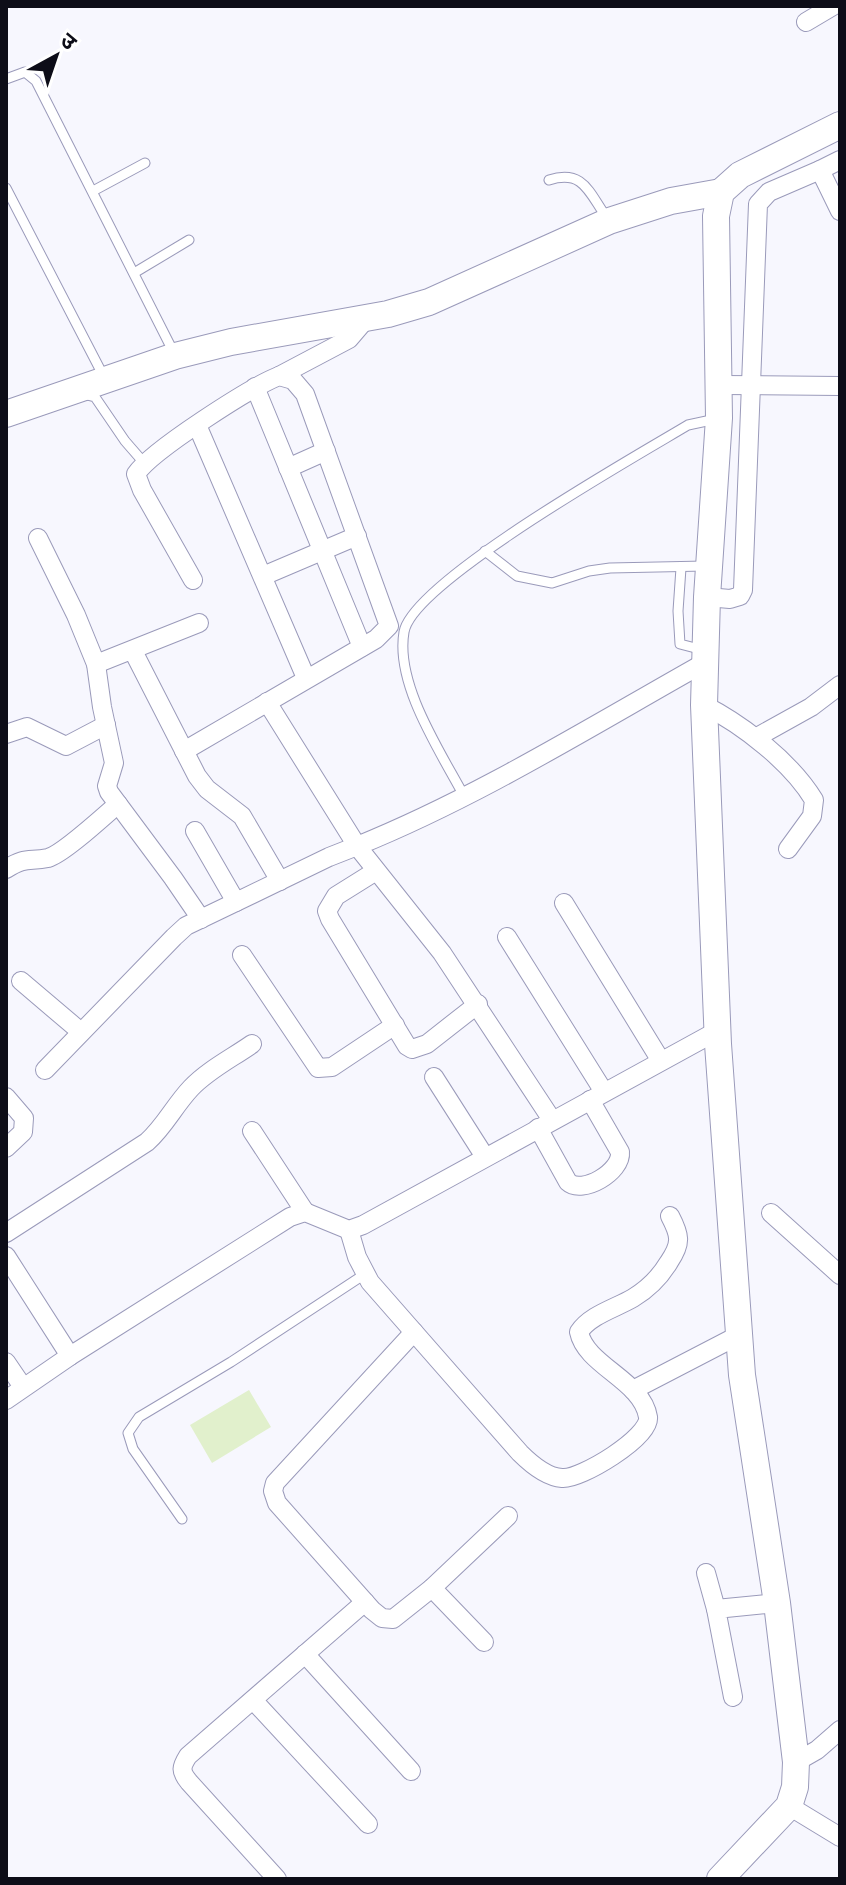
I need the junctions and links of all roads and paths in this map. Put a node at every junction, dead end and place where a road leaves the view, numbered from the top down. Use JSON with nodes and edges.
{"nodes":[{"id":1,"x":833,"y":6,"type":"edge"},
{"id":2,"x":806,"y":22,"type":"dead end"},
{"id":3,"x":6,"y":79,"type":"edge"},
{"id":4,"x":840,"y":125,"type":"edge"},
{"id":5,"x":840,"y":160,"type":"edge"},
{"id":6,"x":145,"y":163,"type":"dead end"},
{"id":7,"x":820,"y":170,"type":"junction"},
{"id":8,"x":549,"y":180,"type":"dead end"},
{"id":9,"x":6,"y":188,"type":"edge"},
{"id":10,"x":93,"y":191,"type":"junction"},
{"id":11,"x":721,"y":192,"type":"junction"},
{"id":12,"x":840,"y":211,"type":"edge"},
{"id":13,"x":609,"y":221,"type":"junction"},
{"id":14,"x":189,"y":240,"type":"dead end"},
{"id":15,"x":134,"y":273,"type":"junction"},
{"id":16,"x":367,"y":318,"type":"junction"},
{"id":17,"x":175,"y":356,"type":"junction"},
{"id":18,"x":279,"y":376,"type":"junction"},
{"id":19,"x":105,"y":380,"type":"junction"},
{"id":20,"x":750,"y":384,"type":"junction"},
{"id":21,"x":719,"y":385,"type":"junction"},
{"id":22,"x":840,"y":386,"type":"edge"},
{"id":23,"x":255,"y":387,"type":"junction"},
{"id":24,"x":70,"y":392,"type":"junction"},
{"id":25,"x":7,"y":410,"type":"edge"},
{"id":26,"x":719,"y":418,"type":"junction"},
{"id":27,"x":197,"y":425,"type":"junction"},
{"id":28,"x":326,"y":451,"type":"junction"},
{"id":29,"x":145,"y":464,"type":"junction"},
{"id":30,"x":288,"y":468,"type":"junction"},
{"id":31,"x":357,"y":536,"type":"junction"},
{"id":32,"x":38,"y":538,"type":"dead end"},
{"id":33,"x":323,"y":550,"type":"junction"},
{"id":34,"x":485,"y":551,"type":"junction"},
{"id":35,"x":709,"y":566,"type":"junction"},
{"id":36,"x":681,"y":568,"type":"junction"},
{"id":37,"x":263,"y":576,"type":"junction"},
{"id":38,"x":193,"y":580,"type":"dead end"},
{"id":39,"x":707,"y":606,"type":"junction"},
{"id":40,"x":678,"y":611,"type":"junction"},
{"id":41,"x":199,"y":623,"type":"dead end"},
{"id":42,"x":362,"y":647,"type":"junction"},
{"id":43,"x":133,"y":651,"type":"junction"},
{"id":44,"x":704,"y":657,"type":"junction"},
{"id":45,"x":96,"y":664,"type":"junction"},
{"id":46,"x":306,"y":678,"type":"junction"},
{"id":47,"x":840,"y":685,"type":"edge"},
{"id":48,"x":267,"y":702,"type":"junction"},
{"id":49,"x":704,"y":705,"type":"junction"},
{"id":50,"x":106,"y":725,"type":"junction"},
{"id":51,"x":6,"y":734,"type":"edge"},
{"id":52,"x":757,"y":737,"type":"junction"},
{"id":53,"x":184,"y":751,"type":"junction"},
{"id":54,"x":464,"y":796,"type":"junction"},
{"id":55,"x":118,"y":804,"type":"junction"},
{"id":56,"x":195,"y":831,"type":"dead end"},
{"id":57,"x":357,"y":846,"type":"junction"},
{"id":58,"x":788,"y":849,"type":"dead end"},
{"id":59,"x":6,"y":869,"type":"edge"},
{"id":60,"x":376,"y":871,"type":"junction"},
{"id":61,"x":280,"y":881,"type":"junction"},
{"id":62,"x":236,"y":902,"type":"junction"},
{"id":63,"x":564,"y":903,"type":"dead end"},
{"id":64,"x":201,"y":919,"type":"junction"},
{"id":65,"x":507,"y":937,"type":"dead end"},
{"id":66,"x":242,"y":955,"type":"dead end"},
{"id":67,"x":21,"y":981,"type":"dead end"},
{"id":68,"x":478,"y":1004,"type":"junction"},
{"id":69,"x":395,"y":1025,"type":"junction"},
{"id":70,"x":717,"y":1031,"type":"junction"},
{"id":71,"x":81,"y":1032,"type":"junction"},
{"id":72,"x":252,"y":1044,"type":"dead end"},
{"id":73,"x":661,"y":1061,"type":"junction"},
{"id":74,"x":45,"y":1070,"type":"dead end"},
{"id":75,"x":434,"y":1077,"type":"dead end"},
{"id":76,"x":597,"y":1096,"type":"junction"},
{"id":77,"x":7,"y":1101,"type":"edge"},
{"id":78,"x":545,"y":1124,"type":"junction"},
{"id":79,"x":252,"y":1131,"type":"dead end"},
{"id":80,"x":6,"y":1148,"type":"edge"},
{"id":81,"x":485,"y":1157,"type":"junction"},
{"id":82,"x":305,"y":1212,"type":"junction"},
{"id":83,"x":771,"y":1213,"type":"dead end"},
{"id":84,"x":670,"y":1216,"type":"dead end"},
{"id":85,"x":349,"y":1230,"type":"junction"},
{"id":86,"x":6,"y":1233,"type":"edge"},
{"id":87,"x":6,"y":1256,"type":"edge"},
{"id":88,"x":365,"y":1274,"type":"junction"},
{"id":89,"x":840,"y":1275,"type":"edge"},
{"id":90,"x":414,"y":1332,"type":"junction"},
{"id":91,"x":739,"y":1335,"type":"junction"},
{"id":92,"x":70,"y":1356,"type":"junction"},
{"id":93,"x":6,"y":1362,"type":"edge"},
{"id":94,"x":23,"y":1387,"type":"junction"},
{"id":95,"x":633,"y":1390,"type":"junction"},
{"id":96,"x":6,"y":1400,"type":"edge"},
{"id":97,"x":508,"y":1516,"type":"dead end"},
{"id":98,"x":182,"y":1519,"type":"dead end"},
{"id":99,"x":706,"y":1573,"type":"dead end"},
{"id":100,"x":432,"y":1588,"type":"junction"},
{"id":101,"x":365,"y":1602,"type":"junction"},
{"id":102,"x":777,"y":1603,"type":"junction"},
{"id":103,"x":716,"y":1609,"type":"junction"},
{"id":104,"x":484,"y":1642,"type":"dead end"},
{"id":105,"x":305,"y":1654,"type":"junction"},
{"id":106,"x":733,"y":1697,"type":"dead end"},
{"id":107,"x":253,"y":1700,"type":"junction"},
{"id":108,"x":838,"y":1734,"type":"edge"},
{"id":109,"x":796,"y":1762,"type":"junction"},
{"id":110,"x":411,"y":1771,"type":"dead end"},
{"id":111,"x":789,"y":1806,"type":"junction"},
{"id":112,"x":368,"y":1824,"type":"dead end"},
{"id":113,"x":840,"y":1837,"type":"edge"},
{"id":114,"x":277,"y":1879,"type":"edge"},
{"id":115,"x":720,"y":1879,"type":"edge"}],
"edges":[{"from":1,"to":2,"type":"street"},
{"from":3,"to":10,"type":"lane"},
{"from":4,"to":11,"type":"main road"},
{"from":5,"to":7,"type":"street"},
{"from":6,"to":10,"type":"lane"},
{"from":7,"to":12,"type":"street"},
{"from":7,"to":20,"type":"street"},
{"from":8,"to":13,"type":"lane"},
{"from":9,"to":19,"type":"lane"},
{"from":10,"to":15,"type":"lane"},
{"from":11,"to":13,"type":"main road"},
{"from":11,"to":21,"type":"main road"},
{"from":13,"to":16,"type":"main road"},
{"from":14,"to":15,"type":"lane"},
{"from":15,"to":17,"type":"lane"},
{"from":16,"to":17,"type":"main road"},
{"from":16,"to":18,"type":"street"},
{"from":17,"to":19,"type":"main road"},
{"from":18,"to":23,"type":"street"},
{"from":18,"to":28,"type":"street"},
{"from":19,"to":24,"type":"main road"},
{"from":20,"to":21,"type":"street"},
{"from":20,"to":22,"type":"street"},
{"from":20,"to":39,"type":"street"},
{"from":21,"to":26,"type":"main road"},
{"from":23,"to":27,"type":"street"},
{"from":23,"to":30,"type":"street"},
{"from":24,"to":25,"type":"main road"},
{"from":24,"to":29,"type":"lane"},
{"from":26,"to":34,"type":"lane"},
{"from":26,"to":35,"type":"main road"},
{"from":27,"to":29,"type":"street"},
{"from":27,"to":37,"type":"street"},
{"from":28,"to":30,"type":"street"},
{"from":28,"to":31,"type":"street"},
{"from":29,"to":38,"type":"street"},
{"from":30,"to":33,"type":"street"},
{"from":31,"to":33,"type":"street"},
{"from":31,"to":42,"type":"street"},
{"from":32,"to":45,"type":"street"},
{"from":33,"to":37,"type":"street"},
{"from":33,"to":42,"type":"street"},
{"from":34,"to":36,"type":"lane"},
{"from":34,"to":54,"type":"lane"},
{"from":35,"to":36,"type":"lane"},
{"from":35,"to":39,"type":"main road"},
{"from":36,"to":40,"type":"lane"},
{"from":37,"to":46,"type":"street"},
{"from":39,"to":40,"type":"lane"},
{"from":39,"to":44,"type":"main road"},
{"from":40,"to":44,"type":"lane"},
{"from":41,"to":43,"type":"street"},
{"from":42,"to":46,"type":"street"},
{"from":43,"to":45,"type":"street"},
{"from":43,"to":53,"type":"street"},
{"from":44,"to":49,"type":"main road"},
{"from":44,"to":54,"type":"street"},
{"from":45,"to":50,"type":"street"},
{"from":46,"to":48,"type":"street"},
{"from":47,"to":52,"type":"street"},
{"from":48,"to":53,"type":"street"},
{"from":48,"to":57,"type":"street"},
{"from":49,"to":52,"type":"street"},
{"from":49,"to":70,"type":"main road"},
{"from":50,"to":51,"type":"street"},
{"from":50,"to":55,"type":"street"},
{"from":52,"to":58,"type":"street"},
{"from":53,"to":61,"type":"street"},
{"from":54,"to":57,"type":"street"},
{"from":55,"to":59,"type":"street"},
{"from":55,"to":64,"type":"street"},
{"from":56,"to":62,"type":"street"},
{"from":57,"to":60,"type":"street"},
{"from":57,"to":61,"type":"street"},
{"from":60,"to":68,"type":"street"},
{"from":60,"to":69,"type":"street"},
{"from":61,"to":62,"type":"street"},
{"from":62,"to":64,"type":"street"},
{"from":63,"to":73,"type":"street"},
{"from":64,"to":71,"type":"street"},
{"from":65,"to":76,"type":"street"},
{"from":66,"to":69,"type":"street"},
{"from":67,"to":71,"type":"street"},
{"from":68,"to":69,"type":"street"},
{"from":68,"to":78,"type":"street"},
{"from":70,"to":73,"type":"street"},
{"from":70,"to":91,"type":"main road"},
{"from":71,"to":74,"type":"street"},
{"from":72,"to":86,"type":"street"},
{"from":73,"to":76,"type":"street"},
{"from":75,"to":81,"type":"street"},
{"from":76,"to":78,"type":"street"},
{"from":76,"to":78,"type":"street"},
{"from":77,"to":80,"type":"street"},
{"from":78,"to":81,"type":"street"},
{"from":79,"to":82,"type":"street"},
{"from":81,"to":85,"type":"street"},
{"from":82,"to":85,"type":"street"},
{"from":82,"to":92,"type":"street"},
{"from":83,"to":89,"type":"street"},
{"from":84,"to":95,"type":"street"},
{"from":85,"to":88,"type":"street"},
{"from":87,"to":92,"type":"street"},
{"from":88,"to":90,"type":"street"},
{"from":88,"to":98,"type":"lane"},
{"from":90,"to":95,"type":"street"},
{"from":90,"to":101,"type":"street"},
{"from":91,"to":95,"type":"street"},
{"from":91,"to":102,"type":"main road"},
{"from":92,"to":94,"type":"street"},
{"from":93,"to":94,"type":"street"},
{"from":94,"to":96,"type":"street"},
{"from":97,"to":100,"type":"street"},
{"from":99,"to":103,"type":"street"},
{"from":100,"to":101,"type":"street"},
{"from":100,"to":104,"type":"street"},
{"from":101,"to":105,"type":"street"},
{"from":102,"to":103,"type":"street"},
{"from":102,"to":109,"type":"main road"},
{"from":103,"to":106,"type":"street"},
{"from":105,"to":107,"type":"street"},
{"from":105,"to":110,"type":"street"},
{"from":107,"to":112,"type":"street"},
{"from":107,"to":114,"type":"street"},
{"from":108,"to":109,"type":"street"},
{"from":109,"to":111,"type":"main road"},
{"from":111,"to":113,"type":"street"},
{"from":111,"to":115,"type":"main road"}]}
